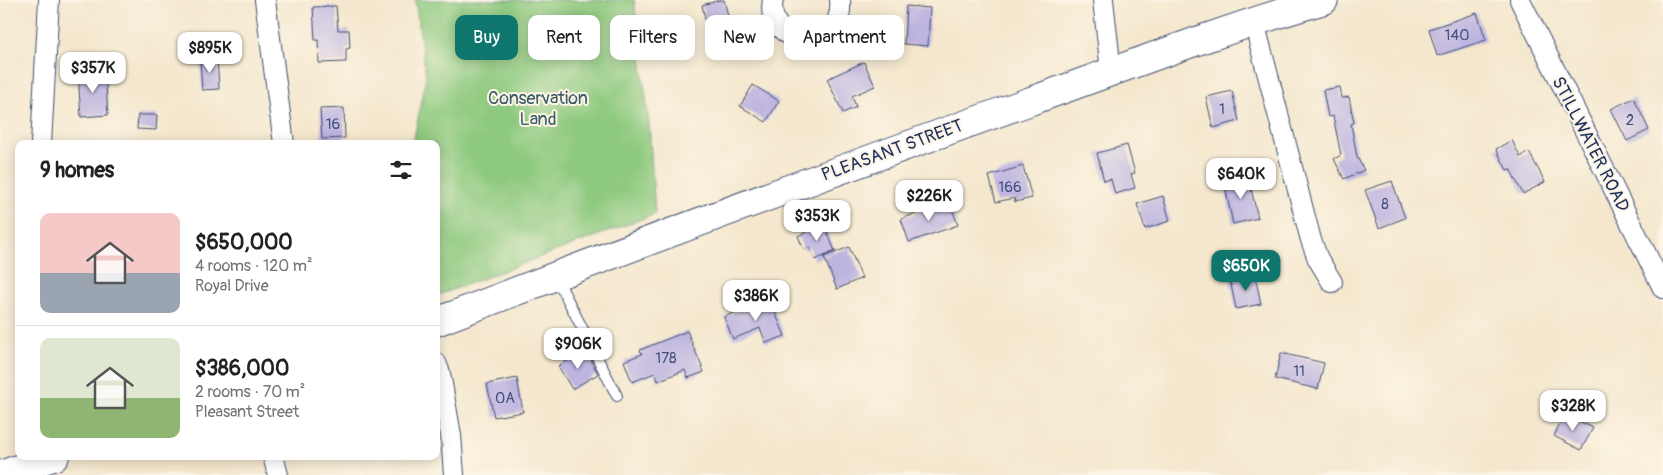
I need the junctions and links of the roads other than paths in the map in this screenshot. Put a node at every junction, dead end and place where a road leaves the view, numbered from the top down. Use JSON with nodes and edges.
{"nodes":[{"id":1,"x":49,"y":0,"type":"edge"},
{"id":2,"x":265,"y":0,"type":"edge"},
{"id":3,"x":773,"y":0,"type":"edge"},
{"id":4,"x":840,"y":0,"type":"edge"},
{"id":5,"x":1103,"y":0,"type":"edge"},
{"id":6,"x":1520,"y":0,"type":"edge"},
{"id":7,"x":1320,"y":1,"type":"edge"},
{"id":8,"x":1254,"y":22,"type":"junction"},
{"id":9,"x":1111,"y":71,"type":"junction"},
{"id":10,"x":41,"y":140,"type":"edge"},
{"id":11,"x":283,"y":140,"type":"edge"},
{"id":12,"x":556,"y":276,"type":"junction"},
{"id":13,"x":1332,"y":282,"type":"dead end"},
{"id":14,"x":1663,"y":288,"type":"edge"},
{"id":15,"x":440,"y":320,"type":"edge"},
{"id":16,"x":440,"y":373,"type":"edge"},
{"id":17,"x":617,"y":396,"type":"dead end"},
{"id":18,"x":44,"y":460,"type":"edge"},
{"id":19,"x":274,"y":460,"type":"edge"},
{"id":20,"x":1,"y":475,"type":"edge"},
{"id":21,"x":278,"y":475,"type":"edge"},
{"id":22,"x":454,"y":475,"type":"edge"}],
"edges":[{"from":1,"to":10,"type":"street"},
{"from":2,"to":11,"type":"street"},
{"from":3,"to":4,"type":"street"},
{"from":5,"to":9,"type":"street"},
{"from":6,"to":14,"type":"street","name":"STILLWATER ROAD"},
{"from":7,"to":8,"type":"main road","name":"PLEASANT STREET"},
{"from":8,"to":9,"type":"main road","name":"PLEASANT STREET"},
{"from":8,"to":13,"type":"street"},
{"from":9,"to":12,"type":"main road","name":"PLEASANT STREET"},
{"from":12,"to":15,"type":"main road","name":"PLEASANT STREET"},
{"from":12,"to":17,"type":"lane"},
{"from":16,"to":22,"type":"street"},
{"from":18,"to":20,"type":"main road"},
{"from":19,"to":21,"type":"street"}]}
